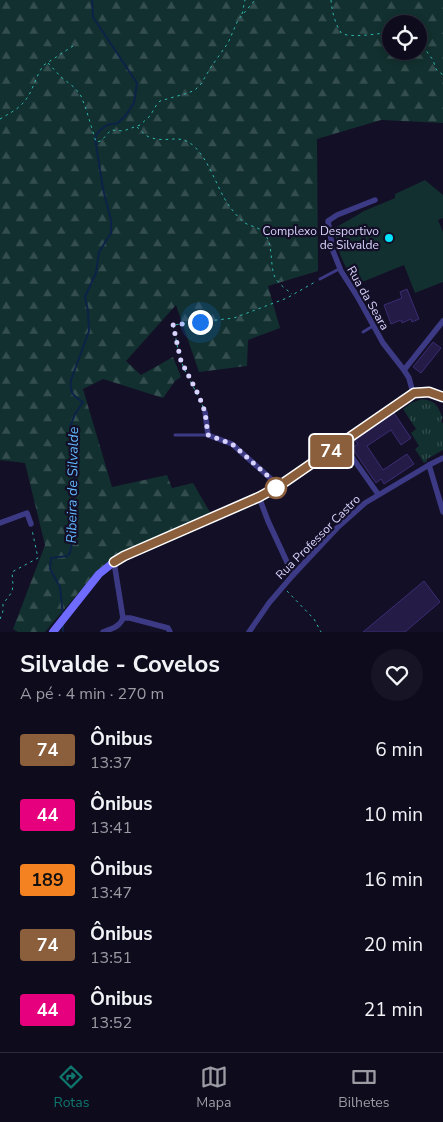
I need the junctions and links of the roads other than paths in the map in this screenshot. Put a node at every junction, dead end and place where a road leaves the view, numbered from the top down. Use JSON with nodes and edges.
{"nodes":[{"id":1,"x":375,"y":200,"type":"dead end"},
{"id":2,"x":340,"y":268,"type":"junction"},
{"id":3,"x":320,"y":279,"type":"road end"},
{"id":4,"x":443,"y":320,"type":"edge"},
{"id":5,"x":373,"y":326,"type":"junction"},
{"id":6,"x":363,"y":332,"type":"dead end"},
{"id":7,"x":404,"y":370,"type":"junction"},
{"id":8,"x":414,"y":393,"type":"junction"},
{"id":9,"x":443,"y":397,"type":"edge"},
{"id":10,"x":205,"y":412,"type":"road end"},
{"id":11,"x":175,"y":435,"type":"dead end"},
{"id":12,"x":208,"y":435,"type":"junction"},
{"id":13,"x":342,"y":443,"type":"junction"},
{"id":14,"x":443,"y":458,"type":"edge"},
{"id":15,"x":429,"y":465,"type":"junction"},
{"id":16,"x":279,"y":486,"type":"junction"},
{"id":17,"x":378,"y":494,"type":"junction"},
{"id":18,"x":259,"y":497,"type":"junction"},
{"id":19,"x":443,"y":512,"type":"edge"},
{"id":20,"x":0,"y":523,"type":"edge"},
{"id":21,"x":30,"y":524,"type":"road end"},
{"id":22,"x":114,"y":562,"type":"junction"},
{"id":23,"x":293,"y":575,"type":"junction"},
{"id":24,"x":123,"y":618,"type":"junction"},
{"id":25,"x":53,"y":632,"type":"edge"},
{"id":26,"x":103,"y":632,"type":"edge"},
{"id":27,"x":170,"y":632,"type":"edge"},
{"id":28,"x":249,"y":632,"type":"edge"}],
"edges":[{"from":1,"to":2,"type":"street","name":"Rua da Seara"},
{"from":2,"to":3,"type":"lane"},
{"from":2,"to":5,"type":"street","name":"Rua da Seara"},
{"from":4,"to":7,"type":"street"},
{"from":5,"to":6,"type":"lane"},
{"from":5,"to":7,"type":"street","name":"Rua da Seara"},
{"from":7,"to":8,"type":"street","name":"Rua da Seara"},
{"from":8,"to":9,"type":"main road"},
{"from":8,"to":13,"type":"main road"},
{"from":10,"to":12,"type":"street"},
{"from":11,"to":12,"type":"lane"},
{"from":12,"to":16,"type":"street"},
{"from":13,"to":16,"type":"main road"},
{"from":13,"to":17,"type":"street"},
{"from":14,"to":15,"type":"street","name":"Rua Professor Castro"},
{"from":15,"to":17,"type":"street","name":"Rua Professor Castro"},
{"from":15,"to":19,"type":"street"},
{"from":16,"to":18,"type":"main road"},
{"from":17,"to":23,"type":"street","name":"Rua Professor Castro"},
{"from":18,"to":22,"type":"main road"},
{"from":18,"to":23,"type":"street"},
{"from":20,"to":21,"type":"street"},
{"from":22,"to":24,"type":"street"},
{"from":22,"to":25,"type":"main road"},
{"from":23,"to":28,"type":"street","name":"Rua Professor Castro"},
{"from":24,"to":26,"type":"street"},
{"from":24,"to":27,"type":"street"}]}
